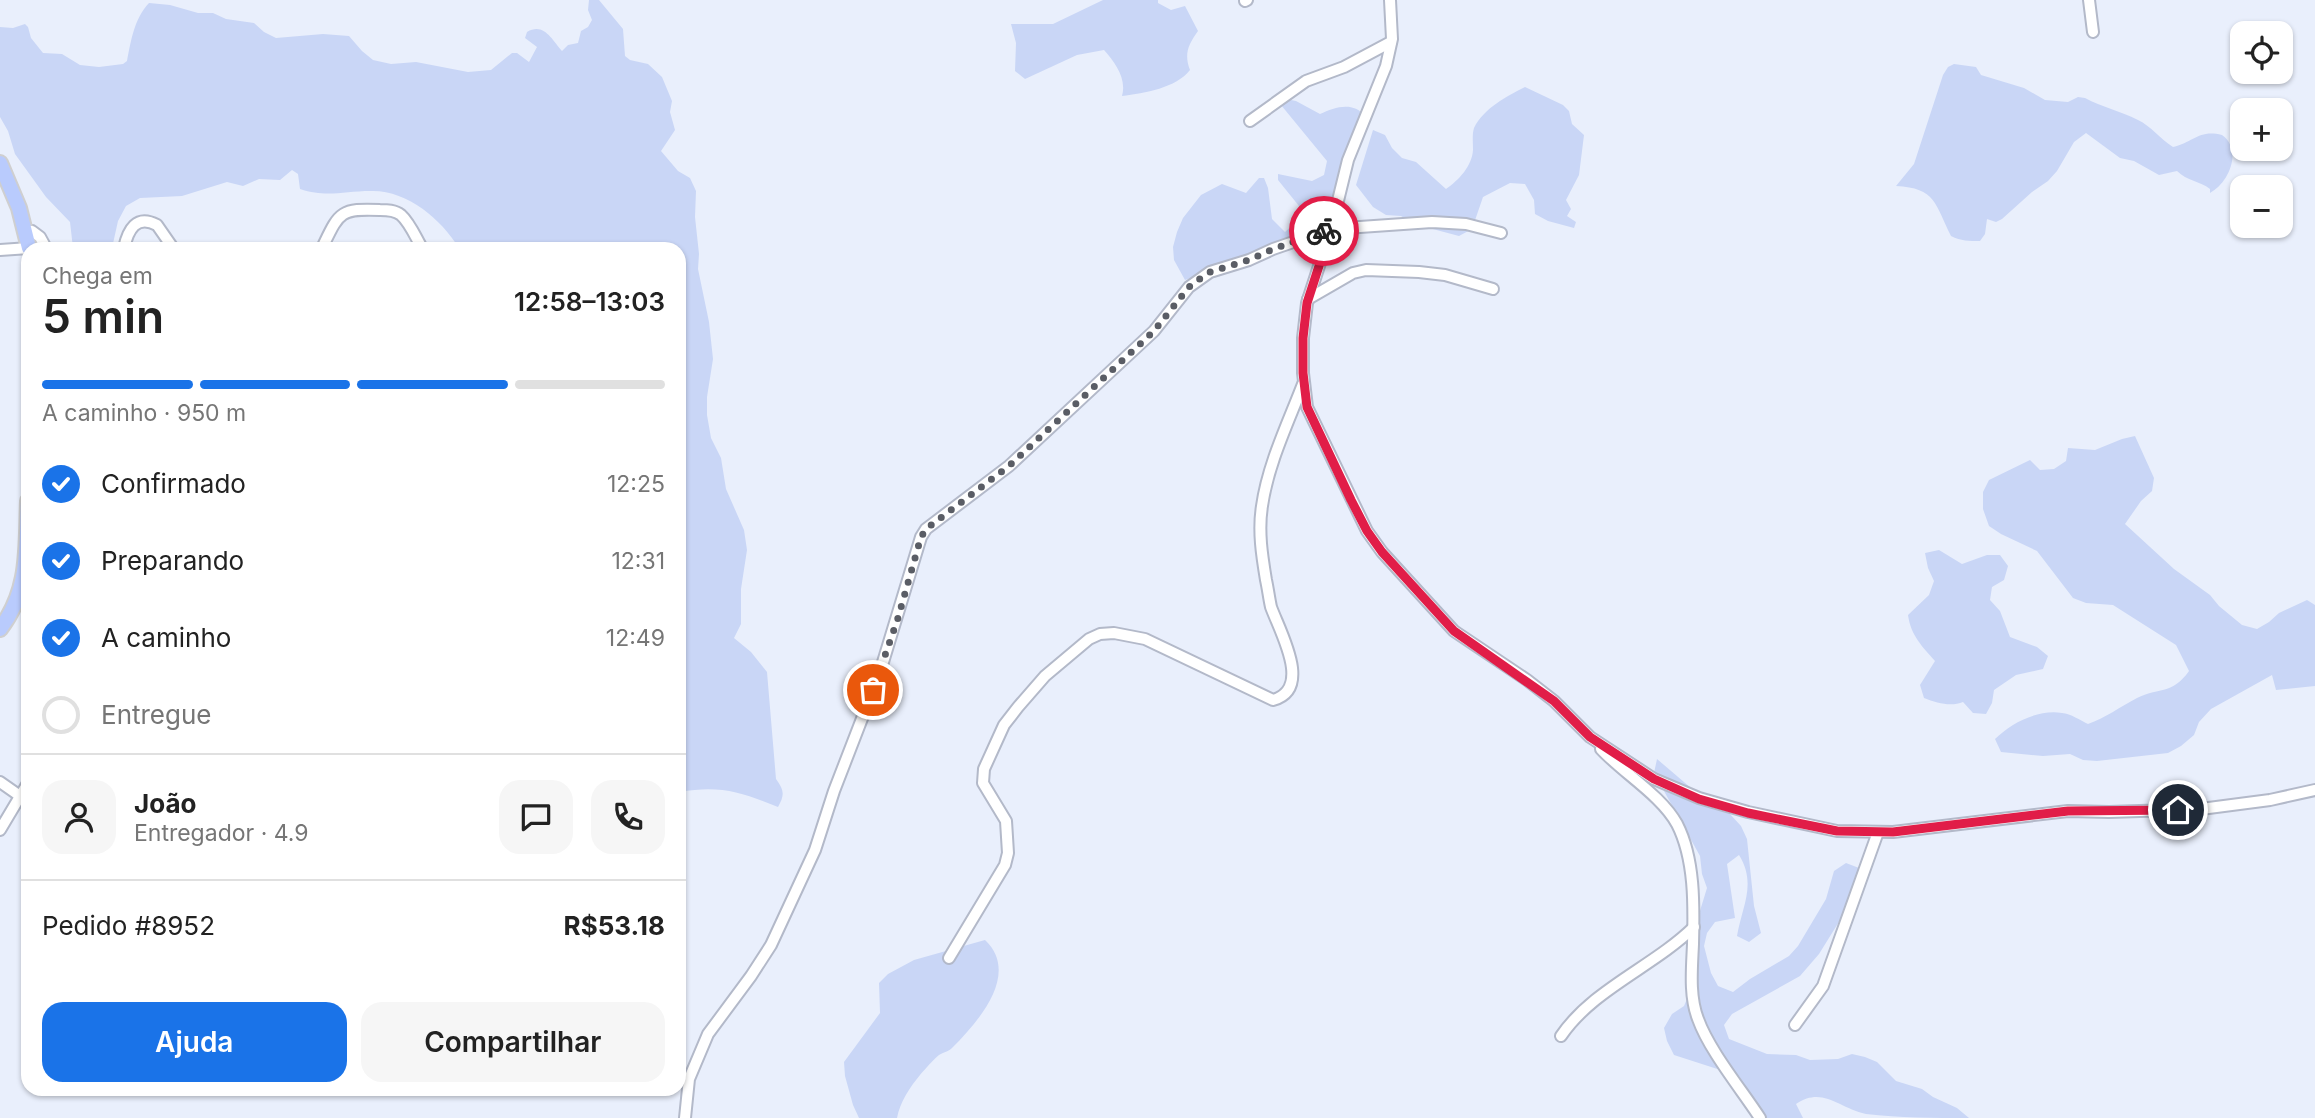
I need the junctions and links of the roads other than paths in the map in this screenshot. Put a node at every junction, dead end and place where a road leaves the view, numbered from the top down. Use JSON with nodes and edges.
{"nodes":[{"id":1,"x":1390,"y":0,"type":"edge"},
{"id":2,"x":2089,"y":0,"type":"edge"},
{"id":3,"x":2093,"y":32,"type":"dead end"},
{"id":4,"x":1391,"y":42,"type":"junction"},
{"id":5,"x":1250,"y":121,"type":"dead end"},
{"id":6,"x":0,"y":163,"type":"edge"},
{"id":7,"x":1331,"y":229,"type":"junction"},
{"id":8,"x":26,"y":232,"type":"junction"},
{"id":9,"x":1501,"y":233,"type":"dead end"},
{"id":10,"x":28,"y":242,"type":"edge"},
{"id":11,"x":43,"y":242,"type":"edge"},
{"id":12,"x":126,"y":242,"type":"edge"},
{"id":13,"x":169,"y":242,"type":"edge"},
{"id":14,"x":327,"y":242,"type":"edge"},
{"id":15,"x":418,"y":242,"type":"edge"},
{"id":16,"x":21,"y":249,"type":"edge"},
{"id":17,"x":0,"y":250,"type":"edge"},
{"id":18,"x":1493,"y":289,"type":"dead end"},
{"id":19,"x":1308,"y":299,"type":"junction"},
{"id":20,"x":1304,"y":382,"type":"junction"},
{"id":21,"x":21,"y":590,"type":"edge"},
{"id":22,"x":0,"y":629,"type":"edge"},
{"id":23,"x":1590,"y":737,"type":"junction"},
{"id":24,"x":0,"y":782,"type":"edge"},
{"id":25,"x":2315,"y":790,"type":"edge"},
{"id":26,"x":20,"y":796,"type":"joint"},
{"id":27,"x":0,"y":830,"type":"edge"},
{"id":28,"x":1878,"y":832,"type":"junction"},
{"id":29,"x":1693,"y":927,"type":"junction"},
{"id":30,"x":949,"y":958,"type":"dead end"},
{"id":31,"x":1795,"y":1025,"type":"dead end"},
{"id":32,"x":1561,"y":1035,"type":"dead end"},
{"id":33,"x":685,"y":1118,"type":"edge"},
{"id":34,"x":1760,"y":1118,"type":"edge"}],
"edges":[{"from":1,"to":4,"type":"street"},
{"from":2,"to":3,"type":"street"},
{"from":4,"to":5,"type":"street"},
{"from":4,"to":7,"type":"street"},
{"from":6,"to":8,"type":"main road"},
{"from":7,"to":9,"type":"street"},
{"from":7,"to":19,"type":"street"},
{"from":7,"to":33,"type":"street"},
{"from":8,"to":10,"type":"main road"},
{"from":8,"to":11,"type":"street"},
{"from":12,"to":13,"type":"street"},
{"from":14,"to":15,"type":"street"},
{"from":16,"to":17,"type":"street"},
{"from":18,"to":19,"type":"street"},
{"from":19,"to":20,"type":"street"},
{"from":20,"to":23,"type":"street"},
{"from":20,"to":30,"type":"street"},
{"from":21,"to":22,"type":"main road"},
{"from":23,"to":28,"type":"street"},
{"from":23,"to":29,"type":"street"},
{"from":24,"to":26,"type":"street"},
{"from":25,"to":28,"type":"street"},
{"from":26,"to":27,"type":"street"},
{"from":28,"to":31,"type":"street"},
{"from":29,"to":32,"type":"street"},
{"from":29,"to":34,"type":"street"}]}
